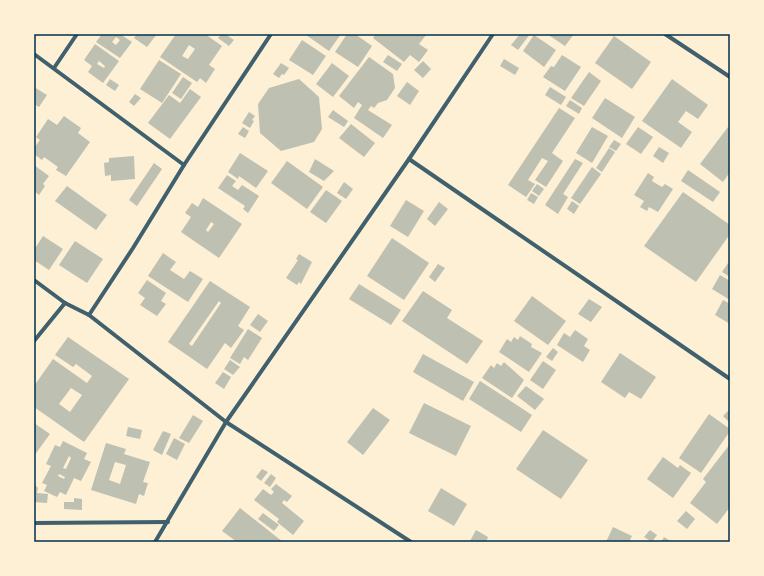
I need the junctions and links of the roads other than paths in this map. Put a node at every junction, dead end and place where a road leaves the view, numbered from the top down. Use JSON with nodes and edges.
{"nodes":[{"id":1,"x":77,"y":34,"type":"edge"},
{"id":2,"x":271,"y":34,"type":"edge"},
{"id":3,"x":493,"y":34,"type":"edge"},
{"id":4,"x":665,"y":34,"type":"edge"},
{"id":5,"x":34,"y":54,"type":"edge"},
{"id":6,"x":54,"y":68,"type":"junction"},
{"id":7,"x":730,"y":77,"type":"edge"},
{"id":8,"x":408,"y":159,"type":"junction"},
{"id":9,"x":184,"y":165,"type":"junction"},
{"id":10,"x":34,"y":280,"type":"edge"},
{"id":11,"x":65,"y":303,"type":"junction"},
{"id":12,"x":89,"y":315,"type":"junction"},
{"id":13,"x":34,"y":341,"type":"edge"},
{"id":14,"x":730,"y":379,"type":"edge"},
{"id":15,"x":226,"y":422,"type":"junction"},
{"id":16,"x":168,"y":522,"type":"junction"},
{"id":17,"x":34,"y":523,"type":"edge"},
{"id":18,"x":155,"y":542,"type":"edge"},
{"id":19,"x":411,"y":542,"type":"edge"}],
"edges":[{"from":1,"to":6,"type":"street"},
{"from":2,"to":9,"type":"street"},
{"from":3,"to":8,"type":"street"},
{"from":4,"to":7,"type":"street"},
{"from":5,"to":6,"type":"street"},
{"from":6,"to":9,"type":"street"},
{"from":8,"to":14,"type":"street"},
{"from":8,"to":15,"type":"street"},
{"from":9,"to":12,"type":"street"},
{"from":10,"to":11,"type":"street"},
{"from":11,"to":12,"type":"street"},
{"from":11,"to":13,"type":"street"},
{"from":12,"to":15,"type":"street"},
{"from":15,"to":16,"type":"street"},
{"from":15,"to":19,"type":"street"},
{"from":16,"to":17,"type":"street"},
{"from":16,"to":18,"type":"street"}]}
